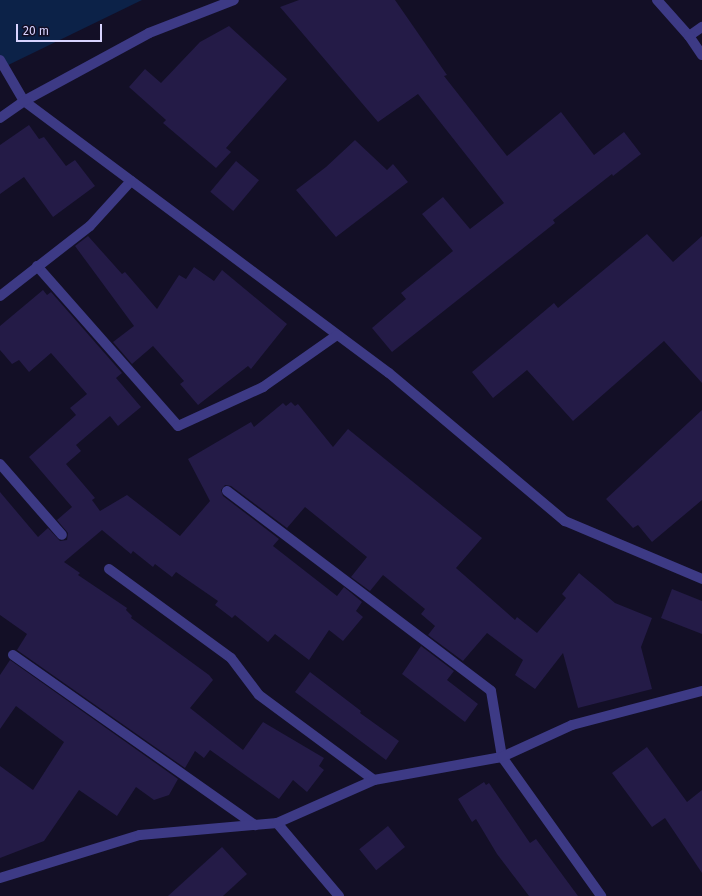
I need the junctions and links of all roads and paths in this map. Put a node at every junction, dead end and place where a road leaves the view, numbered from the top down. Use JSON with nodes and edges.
{"nodes":[{"id":1,"x":234,"y":0,"type":"edge"},
{"id":2,"x":657,"y":0,"type":"edge"},
{"id":3,"x":702,"y":27,"type":"edge"},
{"id":4,"x":689,"y":36,"type":"junction"},
{"id":5,"x":702,"y":55,"type":"edge"},
{"id":6,"x":0,"y":60,"type":"edge"},
{"id":7,"x":24,"y":101,"type":"junction"},
{"id":8,"x":0,"y":118,"type":"edge"},
{"id":9,"x":131,"y":181,"type":"junction"},
{"id":10,"x":38,"y":266,"type":"junction"},
{"id":11,"x":0,"y":296,"type":"edge"},
{"id":12,"x":337,"y":336,"type":"junction"},
{"id":13,"x":0,"y":464,"type":"edge"},
{"id":14,"x":227,"y":491,"type":"dead end"},
{"id":15,"x":62,"y":535,"type":"dead end"},
{"id":16,"x":109,"y":569,"type":"dead end"},
{"id":17,"x":702,"y":579,"type":"edge"},
{"id":18,"x":13,"y":655,"type":"dead end"},
{"id":19,"x":702,"y":691,"type":"edge"},
{"id":20,"x":502,"y":757,"type":"junction"},
{"id":21,"x":374,"y":780,"type":"junction"},
{"id":22,"x":277,"y":823,"type":"junction"},
{"id":23,"x":255,"y":825,"type":"junction"},
{"id":24,"x":0,"y":878,"type":"edge"},
{"id":25,"x":339,"y":896,"type":"edge"},
{"id":26,"x":601,"y":896,"type":"edge"}],
"edges":[{"from":1,"to":7,"type":"street"},
{"from":2,"to":4,"type":"street"},
{"from":3,"to":4,"type":"street"},
{"from":4,"to":5,"type":"street"},
{"from":6,"to":7,"type":"street"},
{"from":7,"to":8,"type":"street"},
{"from":7,"to":9,"type":"street"},
{"from":9,"to":10,"type":"street"},
{"from":9,"to":12,"type":"street"},
{"from":10,"to":11,"type":"street"},
{"from":10,"to":12,"type":"street"},
{"from":12,"to":17,"type":"street"},
{"from":13,"to":15,"type":"street"},
{"from":14,"to":20,"type":"street"},
{"from":16,"to":21,"type":"street"},
{"from":18,"to":23,"type":"street"},
{"from":19,"to":20,"type":"street"},
{"from":20,"to":21,"type":"street"},
{"from":20,"to":26,"type":"street"},
{"from":21,"to":22,"type":"street"},
{"from":22,"to":23,"type":"street"},
{"from":22,"to":25,"type":"street"},
{"from":23,"to":24,"type":"street"}]}
